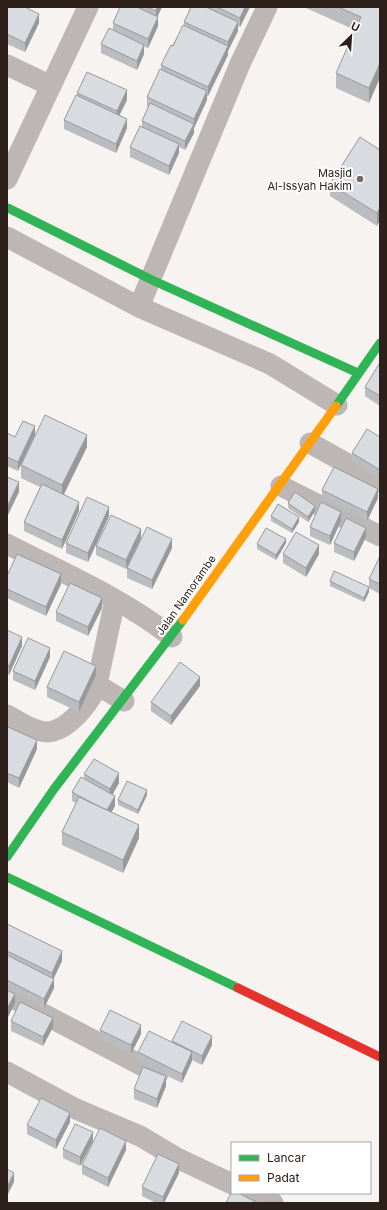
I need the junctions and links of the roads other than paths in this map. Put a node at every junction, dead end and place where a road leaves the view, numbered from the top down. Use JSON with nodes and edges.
{"nodes":[{"id":1,"x":88,"y":7,"type":"edge"},
{"id":2,"x":267,"y":7,"type":"edge"},
{"id":3,"x":7,"y":65,"type":"edge"},
{"id":4,"x":51,"y":86,"type":"junction"},
{"id":5,"x":7,"y":179,"type":"edge"},
{"id":6,"x":7,"y":213,"type":"edge"},
{"id":7,"x":7,"y":237,"type":"edge"},
{"id":8,"x":152,"y":280,"type":"junction"},
{"id":9,"x":139,"y":307,"type":"junction"},
{"id":10,"x":372,"y":361,"type":"edge"},
{"id":11,"x":338,"y":404,"type":"junction"},
{"id":12,"x":310,"y":443,"type":"junction"},
{"id":13,"x":380,"y":482,"type":"edge"},
{"id":14,"x":281,"y":486,"type":"junction"},
{"id":15,"x":380,"y":536,"type":"edge"},
{"id":16,"x":7,"y":544,"type":"edge"},
{"id":17,"x":115,"y":600,"type":"junction"},
{"id":18,"x":172,"y":637,"type":"junction"},
{"id":19,"x":96,"y":689,"type":"junction"},
{"id":20,"x":124,"y":701,"type":"junction"},
{"id":21,"x":7,"y":715,"type":"edge"},
{"id":22,"x":7,"y":857,"type":"edge"},
{"id":23,"x":7,"y":877,"type":"edge"},
{"id":24,"x":7,"y":995,"type":"edge"},
{"id":25,"x":380,"y":1057,"type":"edge"},
{"id":26,"x":7,"y":1072,"type":"edge"},
{"id":27,"x":158,"y":1074,"type":"edge"},
{"id":28,"x":231,"y":1184,"type":"edge"},
{"id":29,"x":254,"y":1194,"type":"edge"},
{"id":30,"x":273,"y":1203,"type":"edge"}],
"edges":[{"from":1,"to":4,"type":"street"},
{"from":2,"to":8,"type":"street"},
{"from":3,"to":4,"type":"street"},
{"from":4,"to":5,"type":"street"},
{"from":6,"to":8,"type":"street"},
{"from":7,"to":9,"type":"street"},
{"from":8,"to":9,"type":"street"},
{"from":8,"to":10,"type":"street"},
{"from":9,"to":11,"type":"street"},
{"from":10,"to":11,"type":"street","name":"Jalan Namorambe"},
{"from":11,"to":12,"type":"street","name":"Jalan Namorambe"},
{"from":12,"to":13,"type":"street"},
{"from":12,"to":14,"type":"street","name":"Jalan Namorambe"},
{"from":14,"to":15,"type":"street"},
{"from":14,"to":18,"type":"street","name":"Jalan Namorambe"},
{"from":16,"to":17,"type":"street"},
{"from":17,"to":18,"type":"street"},
{"from":17,"to":19,"type":"street"},
{"from":18,"to":20,"type":"street","name":"Jalan Namorambe"},
{"from":19,"to":20,"type":"street"},
{"from":19,"to":21,"type":"street"},
{"from":20,"to":22,"type":"street","name":"Jalan Namorambe"},
{"from":23,"to":25,"type":"street"},
{"from":24,"to":27,"type":"street"},
{"from":26,"to":28,"type":"street"},
{"from":29,"to":30,"type":"street"}]}
